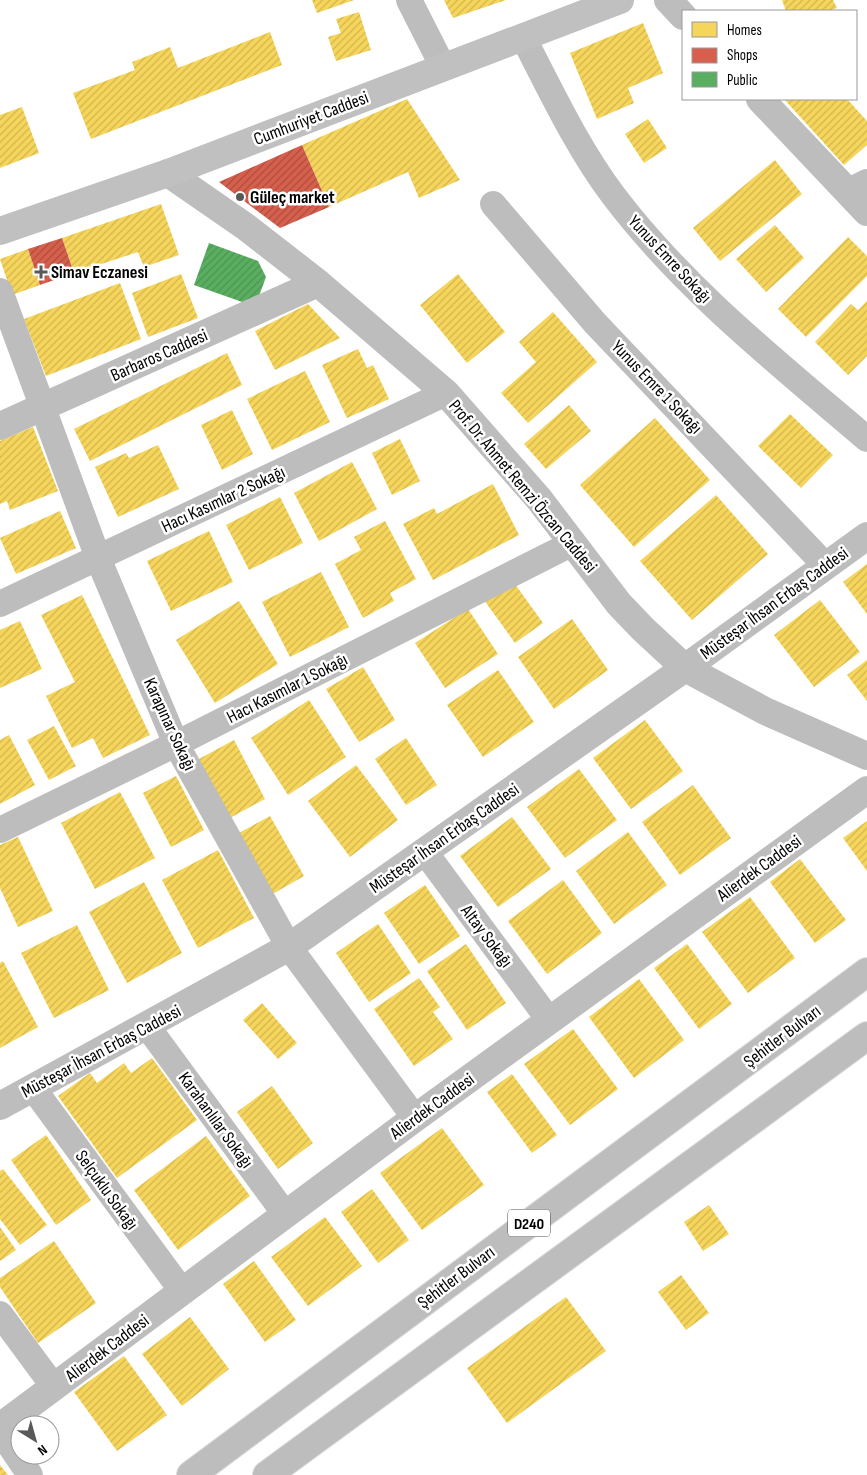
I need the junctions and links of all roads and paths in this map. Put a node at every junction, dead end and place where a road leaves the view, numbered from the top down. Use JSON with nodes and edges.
{"nodes":[{"id":1,"x":409,"y":0,"type":"edge"},
{"id":2,"x":620,"y":0,"type":"edge"},
{"id":3,"x":668,"y":0,"type":"edge"},
{"id":4,"x":682,"y":15,"type":"edge"},
{"id":5,"x":523,"y":37,"type":"junction"},
{"id":6,"x":444,"y":67,"type":"junction"},
{"id":7,"x":761,"y":100,"type":"edge"},
{"id":8,"x":168,"y":173,"type":"junction"},
{"id":9,"x":857,"y":187,"type":"edge"},
{"id":10,"x":493,"y":204,"type":"dead end"},
{"id":11,"x":867,"y":212,"type":"edge"},
{"id":12,"x":0,"y":231,"type":"edge"},
{"id":13,"x":318,"y":284,"type":"junction"},
{"id":14,"x":0,"y":291,"type":"edge"},
{"id":15,"x":446,"y":393,"type":"junction"},
{"id":16,"x":42,"y":408,"type":"junction"},
{"id":17,"x":0,"y":426,"type":"edge"},
{"id":18,"x":867,"y":439,"type":"edge"},
{"id":19,"x":867,"y":536,"type":"edge"},
{"id":20,"x":572,"y":543,"type":"junction"},
{"id":21,"x":98,"y":558,"type":"junction"},
{"id":22,"x":826,"y":566,"type":"junction"},
{"id":23,"x":0,"y":604,"type":"edge"},
{"id":24,"x":685,"y":668,"type":"junction"},
{"id":25,"x":176,"y":744,"type":"junction"},
{"id":26,"x":867,"y":756,"type":"edge"},
{"id":27,"x":867,"y":790,"type":"edge"},
{"id":28,"x":0,"y":830,"type":"edge"},
{"id":29,"x":425,"y":852,"type":"junction"},
{"id":30,"x":290,"y":947,"type":"junction"},
{"id":31,"x":867,"y":972,"type":"edge"},
{"id":32,"x":549,"y":1020,"type":"junction"},
{"id":33,"x":147,"y":1026,"type":"junction"},
{"id":34,"x":867,"y":1036,"type":"edge"},
{"id":35,"x":33,"y":1088,"type":"junction"},
{"id":36,"x":0,"y":1106,"type":"edge"},
{"id":37,"x":415,"y":1118,"type":"junction"},
{"id":38,"x":285,"y":1214,"type":"junction"},
{"id":39,"x":182,"y":1291,"type":"junction"},
{"id":40,"x":0,"y":1314,"type":"edge"},
{"id":41,"x":54,"y":1387,"type":"junction"},
{"id":42,"x":0,"y":1429,"type":"edge"},
{"id":43,"x":30,"y":1475,"type":"edge"},
{"id":44,"x":191,"y":1475,"type":"edge"},
{"id":45,"x":267,"y":1475,"type":"edge"}],
"edges":[{"from":1,"to":6,"type":"street"},
{"from":2,"to":5,"type":"main road","name":"Cumhuriyet Caddesi"},
{"from":3,"to":4,"type":"street"},
{"from":5,"to":6,"type":"main road","name":"Cumhuriyet Caddesi"},
{"from":5,"to":18,"type":"street","name":"Yunus Emre Sokağı"},
{"from":6,"to":8,"type":"main road","name":"Cumhuriyet Caddesi"},
{"from":7,"to":9,"type":"street"},
{"from":8,"to":12,"type":"main road","name":"Cumhuriyet Caddesi"},
{"from":8,"to":13,"type":"street","name":"Prof. Dr. Ahmet Remzi Özcan Caddesi"},
{"from":9,"to":11,"type":"street"},
{"from":10,"to":22,"type":"street","name":"Yunus Emre 1 Sokağı"},
{"from":13,"to":15,"type":"street","name":"Prof. Dr. Ahmet Remzi Özcan Caddesi"},
{"from":13,"to":16,"type":"street","name":"Barbaros Caddesi"},
{"from":14,"to":16,"type":"street","name":"Karapınar Sokağı"},
{"from":15,"to":20,"type":"street","name":"Prof. Dr. Ahmet Remzi Özcan Caddesi"},
{"from":15,"to":21,"type":"street","name":"Hacı Kasımlar 2 Sokağı"},
{"from":16,"to":17,"type":"street","name":"Barbaros Caddesi"},
{"from":16,"to":21,"type":"street","name":"Karapınar Sokağı"},
{"from":19,"to":22,"type":"street","name":"Müsteşar İhsan Erbaş Caddesi"},
{"from":20,"to":24,"type":"street","name":"Prof. Dr. Ahmet Remzi Özcan Caddesi"},
{"from":20,"to":25,"type":"street","name":"Hacı Kasımlar 1 Sokağı"},
{"from":21,"to":23,"type":"street","name":"Hacı Kasımlar 2 Sokağı"},
{"from":21,"to":25,"type":"street","name":"Karapınar Sokağı"},
{"from":22,"to":24,"type":"street","name":"Müsteşar İhsan Erbaş Caddesi"},
{"from":24,"to":26,"type":"street","name":"Prof. Dr. Ahmet Remzi Özcan Caddesi"},
{"from":24,"to":29,"type":"street","name":"Müsteşar İhsan Erbaş Caddesi"},
{"from":25,"to":28,"type":"street","name":"Hacı Kasımlar 1 Sokağı"},
{"from":25,"to":30,"type":"street","name":"Karapınar Sokağı"},
{"from":27,"to":32,"type":"street","name":"Alierdek Caddesi"},
{"from":29,"to":30,"type":"street","name":"Müsteşar İhsan Erbaş Caddesi"},
{"from":29,"to":32,"type":"street","name":"Altay Sokağı"},
{"from":30,"to":33,"type":"street","name":"Müsteşar İhsan Erbaş Caddesi"},
{"from":30,"to":37,"type":"street","name":"Karapınar Sokağı"},
{"from":31,"to":44,"type":"street","name":"Şehitler Bulvarı","number":"D240"},
{"from":32,"to":37,"type":"street","name":"Alierdek Caddesi"},
{"from":33,"to":35,"type":"street","name":"Müsteşar İhsan Erbaş Caddesi"},
{"from":33,"to":38,"type":"street","name":"Karahanlılar Sokağı"},
{"from":34,"to":45,"type":"street","number":"D240"},
{"from":35,"to":36,"type":"street","name":"Müsteşar İhsan Erbaş Caddesi"},
{"from":35,"to":39,"type":"street","name":"Selçuklu Sokağı"},
{"from":37,"to":38,"type":"street","name":"Alierdek Caddesi"},
{"from":38,"to":39,"type":"street","name":"Alierdek Caddesi"},
{"from":39,"to":41,"type":"street","name":"Alierdek Caddesi"},
{"from":40,"to":41,"type":"street"},
{"from":41,"to":42,"type":"street","name":"Alierdek Caddesi"},
{"from":42,"to":43,"type":"street"}]}
